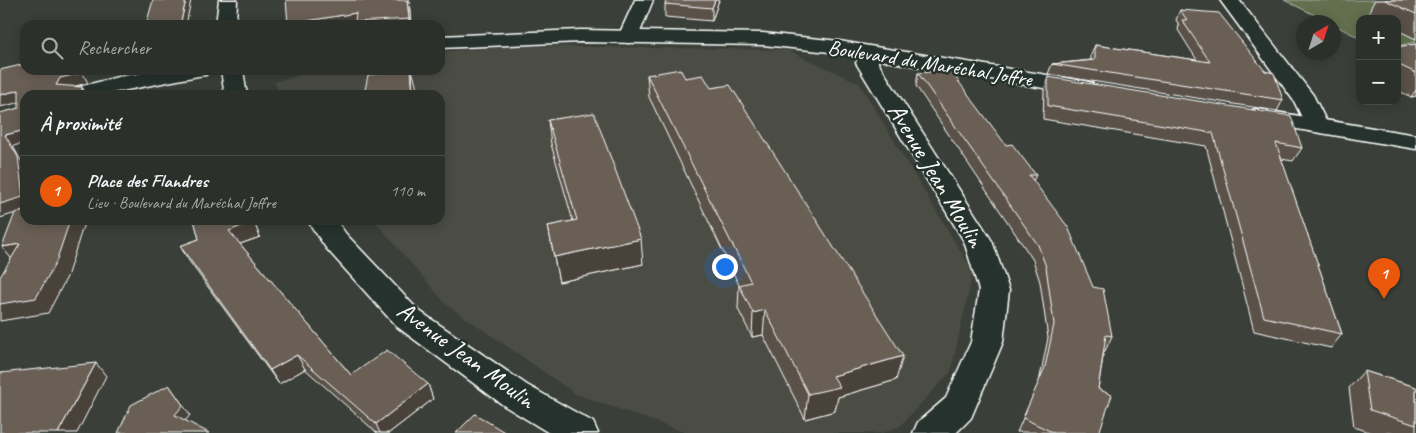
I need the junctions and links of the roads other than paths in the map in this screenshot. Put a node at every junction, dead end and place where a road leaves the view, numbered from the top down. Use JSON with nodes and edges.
{"nodes":[{"id":1,"x":228,"y":0,"type":"edge"},
{"id":2,"x":644,"y":0,"type":"edge"},
{"id":3,"x":1229,"y":0,"type":"edge"},
{"id":4,"x":226,"y":20,"type":"edge"},
{"id":5,"x":628,"y":37,"type":"junction"},
{"id":6,"x":445,"y":42,"type":"edge"},
{"id":7,"x":869,"y":53,"type":"junction"},
{"id":8,"x":169,"y":75,"type":"edge"},
{"id":9,"x":233,"y":75,"type":"edge"},
{"id":10,"x":95,"y":90,"type":"edge"},
{"id":11,"x":235,"y":90,"type":"edge"},
{"id":12,"x":1102,"y":91,"type":"edge"},
{"id":13,"x":1238,"y":113,"type":"edge"},
{"id":14,"x":1316,"y":126,"type":"junction"},
{"id":15,"x":1416,"y":142,"type":"edge"},
{"id":16,"x":325,"y":225,"type":"edge"},
{"id":17,"x":580,"y":433,"type":"edge"},
{"id":18,"x":931,"y":433,"type":"edge"}],
"edges":[{"from":1,"to":4,"type":"street"},
{"from":2,"to":5,"type":"street"},
{"from":3,"to":14,"type":"street"},
{"from":5,"to":6,"type":"street","name":"Boulevard du Maréchal Joffre"},
{"from":5,"to":7,"type":"street","name":"Boulevard du Maréchal Joffre"},
{"from":7,"to":12,"type":"street","name":"Boulevard du Maréchal Joffre"},
{"from":7,"to":18,"type":"street","name":"Avenue Jean Moulin"},
{"from":8,"to":10,"type":"street"},
{"from":9,"to":11,"type":"street"},
{"from":13,"to":14,"type":"street"},
{"from":14,"to":15,"type":"street"},
{"from":16,"to":17,"type":"street","name":"Avenue Jean Moulin"}]}
